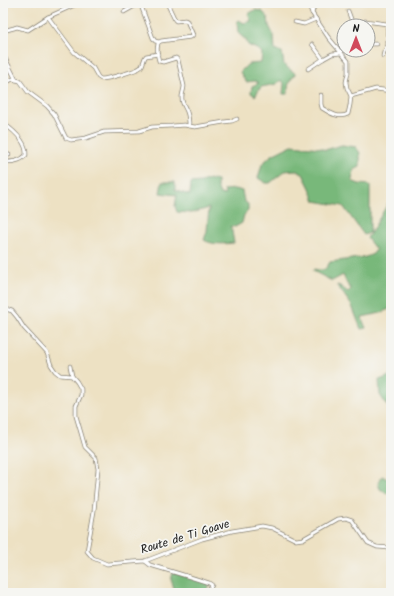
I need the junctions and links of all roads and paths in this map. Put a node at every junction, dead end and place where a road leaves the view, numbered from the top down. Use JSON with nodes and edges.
{"nodes":[{"id":1,"x":79,"y":3,"type":"edge"},
{"id":2,"x":140,"y":3,"type":"edge"},
{"id":3,"x":167,"y":3,"type":"edge"},
{"id":4,"x":308,"y":3,"type":"edge"},
{"id":5,"x":315,"y":3,"type":"edge"},
{"id":6,"x":348,"y":11,"type":"dead end"},
{"id":7,"x":124,"y":12,"type":"dead end"},
{"id":8,"x":312,"y":13,"type":"junction"},
{"id":9,"x":48,"y":17,"type":"junction"},
{"id":10,"x":351,"y":18,"type":"edge"},
{"id":11,"x":316,"y":19,"type":"junction"},
{"id":12,"x":295,"y":22,"type":"dead end"},
{"id":13,"x":376,"y":22,"type":"edge"},
{"id":14,"x":389,"y":24,"type":"edge"},
{"id":15,"x":3,"y":32,"type":"edge"},
{"id":16,"x":159,"y":42,"type":"junction"},
{"id":17,"x":312,"y":44,"type":"dead end"},
{"id":18,"x":336,"y":47,"type":"edge"},
{"id":19,"x":3,"y":54,"type":"edge"},
{"id":20,"x":158,"y":54,"type":"junction"},
{"id":21,"x":336,"y":54,"type":"edge"},
{"id":22,"x":383,"y":56,"type":"dead end"},
{"id":23,"x":345,"y":58,"type":"edge"},
{"id":24,"x":323,"y":59,"type":"junction"},
{"id":25,"x":308,"y":69,"type":"dead end"},
{"id":26,"x":16,"y":80,"type":"junction"},
{"id":27,"x":3,"y":84,"type":"edge"},
{"id":28,"x":390,"y":91,"type":"edge"},
{"id":29,"x":322,"y":95,"type":"dead end"},
{"id":30,"x":351,"y":96,"type":"junction"},
{"id":31,"x":237,"y":119,"type":"dead end"},
{"id":32,"x":3,"y":123,"type":"edge"},
{"id":33,"x":189,"y":126,"type":"junction"},
{"id":34,"x":3,"y":153,"type":"edge"},
{"id":35,"x":9,"y":155,"type":"dead end"},
{"id":36,"x":3,"y":162,"type":"edge"},
{"id":37,"x":3,"y":308,"type":"edge"},
{"id":38,"x":70,"y":366,"type":"dead end"},
{"id":39,"x":72,"y":376,"type":"junction"},
{"id":40,"x":391,"y":548,"type":"edge"},
{"id":41,"x":145,"y":561,"type":"junction"},
{"id":42,"x":207,"y":593,"type":"edge"}],
"edges":[{"from":1,"to":9,"type":"street"},
{"from":2,"to":7,"type":"street"},
{"from":2,"to":16,"type":"street"},
{"from":3,"to":16,"type":"street"},
{"from":4,"to":8,"type":"street"},
{"from":5,"to":8,"type":"street"},
{"from":6,"to":10,"type":"street"},
{"from":8,"to":11,"type":"street"},
{"from":9,"to":15,"type":"street"},
{"from":9,"to":20,"type":"street"},
{"from":11,"to":12,"type":"street"},
{"from":11,"to":18,"type":"street"},
{"from":13,"to":14,"type":"street"},
{"from":14,"to":22,"type":"street"},
{"from":16,"to":20,"type":"street"},
{"from":17,"to":24,"type":"street"},
{"from":19,"to":26,"type":"street"},
{"from":20,"to":33,"type":"street"},
{"from":21,"to":24,"type":"street"},
{"from":23,"to":30,"type":"street"},
{"from":24,"to":25,"type":"street"},
{"from":26,"to":27,"type":"street"},
{"from":26,"to":33,"type":"street"},
{"from":28,"to":30,"type":"street"},
{"from":29,"to":30,"type":"street"},
{"from":31,"to":33,"type":"street"},
{"from":32,"to":36,"type":"street"},
{"from":34,"to":35,"type":"street"},
{"from":37,"to":39,"type":"street"},
{"from":38,"to":39,"type":"street"},
{"from":39,"to":41,"type":"street","name":"Route de Ti Goave"},
{"from":40,"to":41,"type":"street","name":"Route de Ti Goave"},
{"from":41,"to":42,"type":"street"}]}
